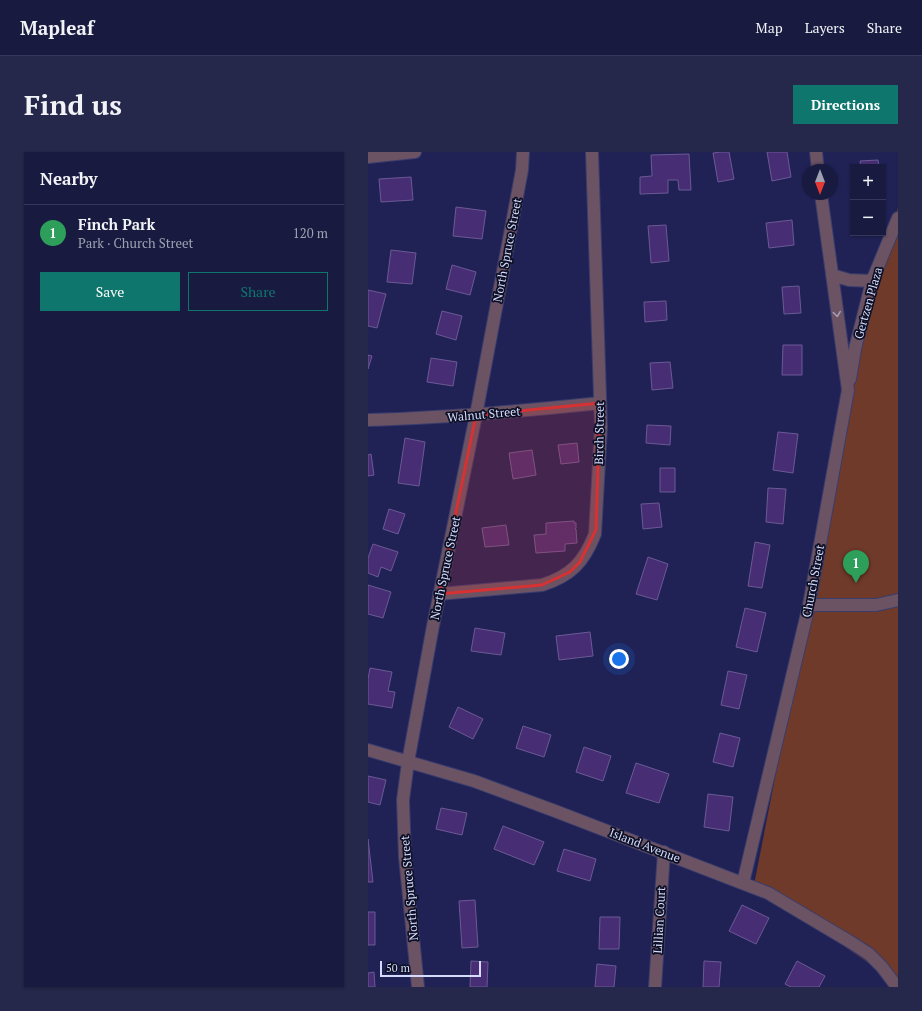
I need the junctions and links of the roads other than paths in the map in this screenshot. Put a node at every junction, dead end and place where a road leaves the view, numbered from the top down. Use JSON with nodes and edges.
{"nodes":[{"id":1,"x":415,"y":152,"type":"edge"},
{"id":2,"x":523,"y":152,"type":"edge"},
{"id":3,"x":592,"y":152,"type":"edge"},
{"id":4,"x":816,"y":152,"type":"edge"},
{"id":5,"x":368,"y":157,"type":"edge"},
{"id":6,"x":817,"y":164,"type":"edge"},
{"id":7,"x":823,"y":200,"type":"edge"},
{"id":8,"x":898,"y":218,"type":"edge"},
{"id":9,"x":832,"y":275,"type":"junction"},
{"id":10,"x":872,"y":281,"type":"junction"},
{"id":11,"x":848,"y":390,"type":"junction"},
{"id":12,"x":600,"y":403,"type":"junction"},
{"id":13,"x":476,"y":415,"type":"junction"},
{"id":14,"x":368,"y":420,"type":"edge"},
{"id":15,"x":439,"y":594,"type":"junction"},
{"id":16,"x":898,"y":600,"type":"edge"},
{"id":17,"x":809,"y":605,"type":"junction"},
{"id":18,"x":368,"y":750,"type":"edge"},
{"id":19,"x":408,"y":762,"type":"junction"},
{"id":20,"x":664,"y":852,"type":"junction"},
{"id":21,"x":743,"y":883,"type":"junction"},
{"id":22,"x":418,"y":987,"type":"edge"},
{"id":23,"x":655,"y":987,"type":"edge"},
{"id":24,"x":897,"y":987,"type":"edge"}],
"edges":[{"from":1,"to":5,"type":"street"},
{"from":2,"to":13,"type":"street","name":"North Spruce Street"},
{"from":3,"to":12,"type":"street","name":"Birch Street"},
{"from":4,"to":6,"type":"street"},
{"from":7,"to":9,"type":"street","name":"Church Street"},
{"from":8,"to":10,"type":"street","name":"Gertzen Plaza"},
{"from":9,"to":10,"type":"street"},
{"from":9,"to":11,"type":"street","name":"Church Street","one_way":true},
{"from":10,"to":11,"type":"street","name":"Gertzen Plaza"},
{"from":11,"to":17,"type":"street","name":"Church Street"},
{"from":12,"to":13,"type":"street","name":"Walnut Street"},
{"from":12,"to":15,"type":"street","name":"Birch Street"},
{"from":13,"to":14,"type":"street","name":"Walnut Street"},
{"from":13,"to":15,"type":"street","name":"North Spruce Street"},
{"from":15,"to":19,"type":"street","name":"North Spruce Street"},
{"from":16,"to":17,"type":"street"},
{"from":17,"to":21,"type":"street","name":"Church Street"},
{"from":18,"to":19,"type":"street","name":"Island Avenue"},
{"from":19,"to":20,"type":"street","name":"Island Avenue"},
{"from":19,"to":22,"type":"street","name":"North Spruce Street"},
{"from":20,"to":21,"type":"street","name":"Island Avenue"},
{"from":20,"to":23,"type":"street","name":"Lillian Court"},
{"from":21,"to":24,"type":"street","name":"Island Avenue"}]}
